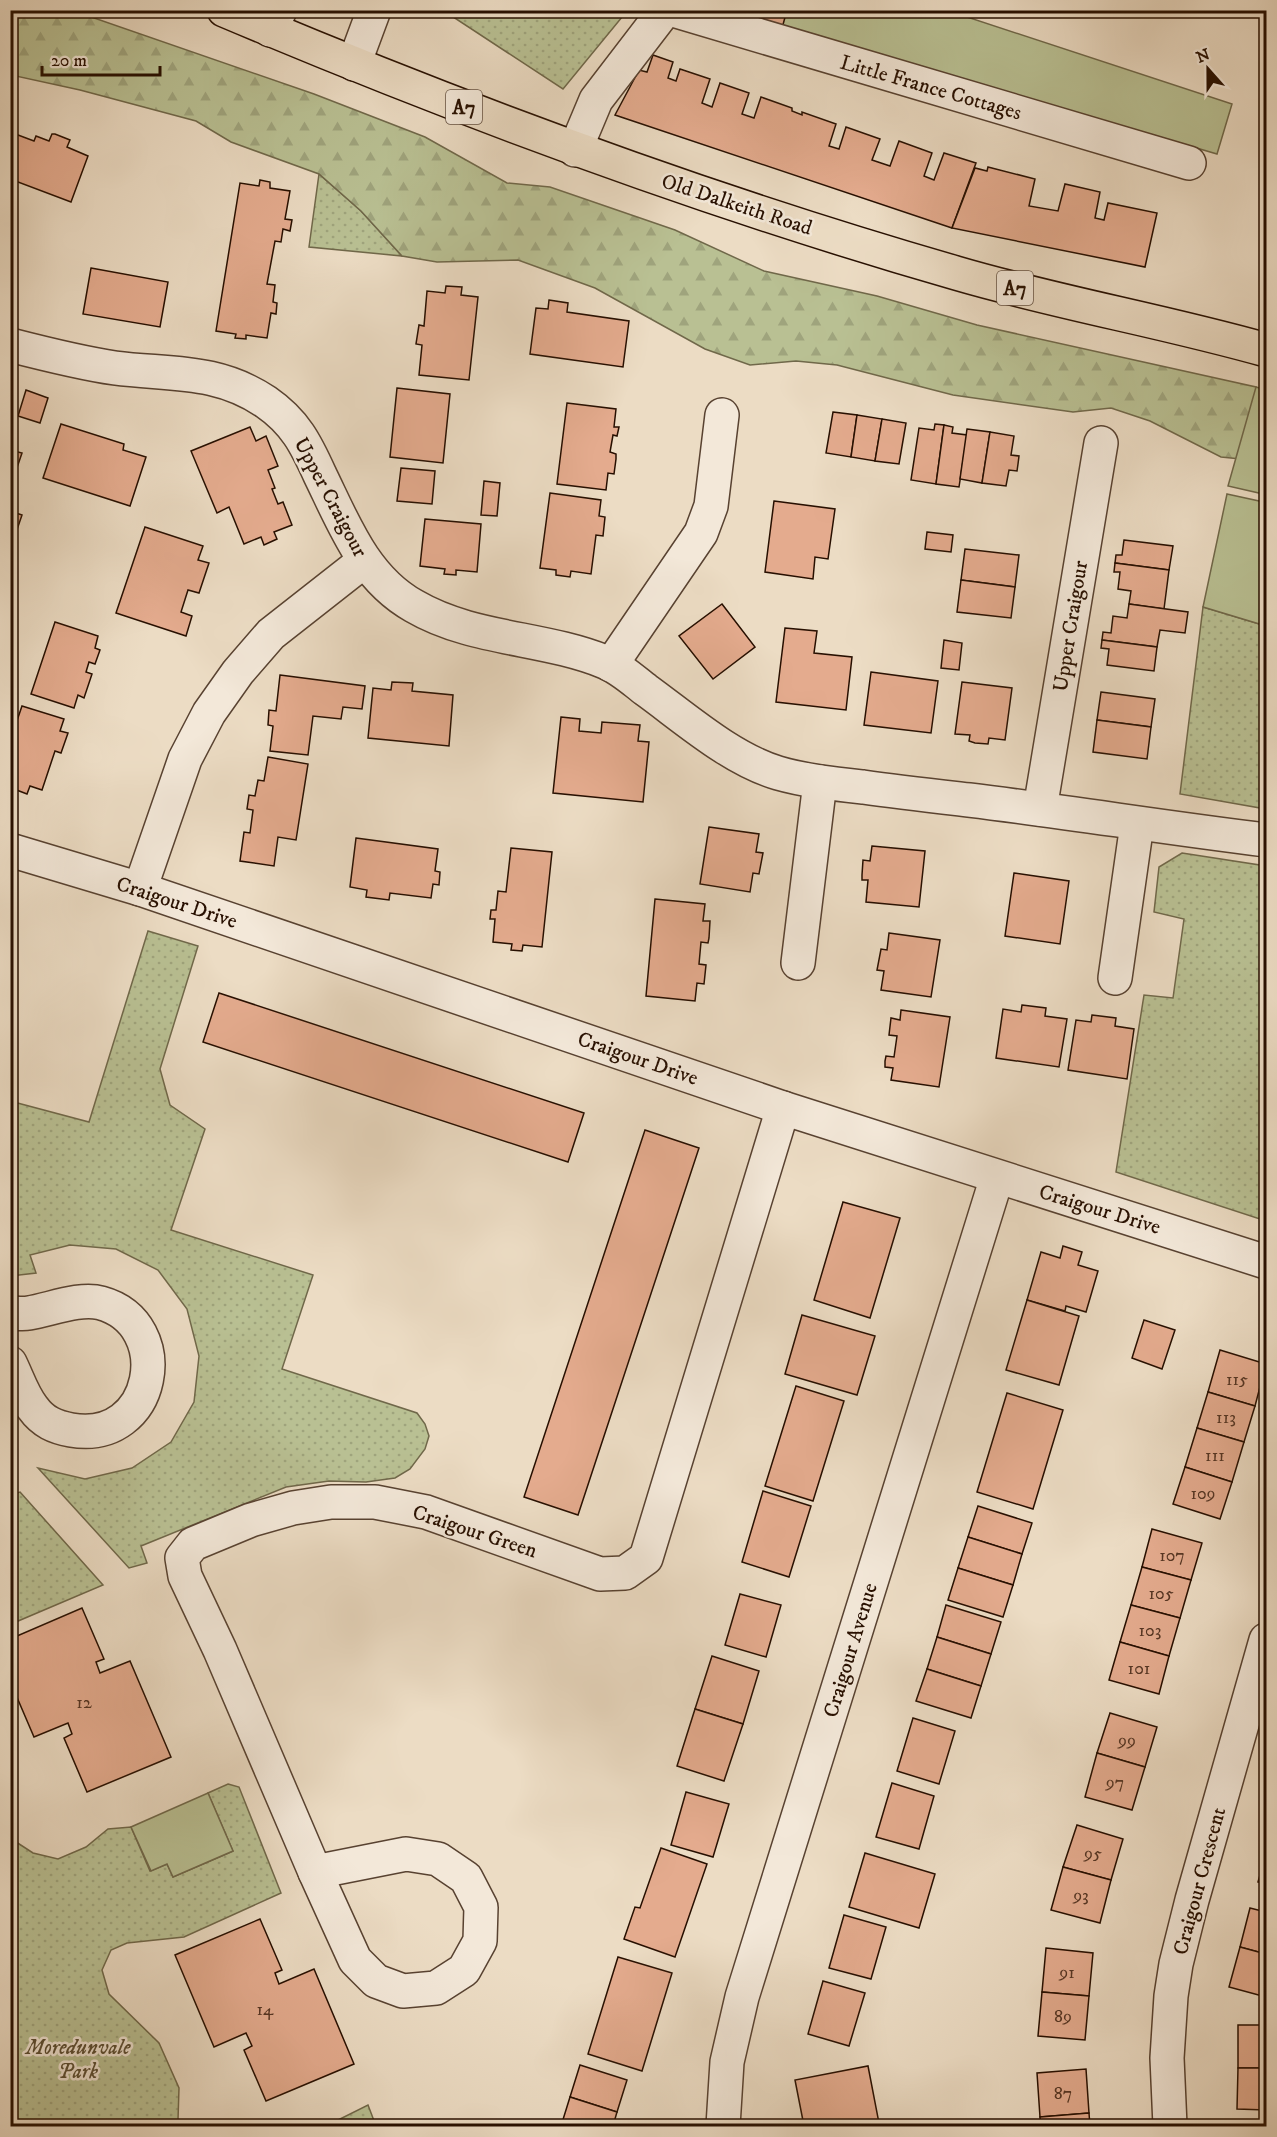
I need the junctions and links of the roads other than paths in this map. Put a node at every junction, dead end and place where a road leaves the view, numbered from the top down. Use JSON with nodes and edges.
{"nodes":[{"id":1,"x":224,"y":10,"type":"edge"},
{"id":2,"x":374,"y":10,"type":"edge"},
{"id":3,"x":665,"y":10,"type":"edge"},
{"id":4,"x":673,"y":10,"type":"edge"},
{"id":5,"x":275,"y":20,"type":"edge"},
{"id":6,"x":354,"y":63,"type":"junction"},
{"id":7,"x":575,"y":150,"type":"junction"},
{"id":8,"x":1189,"y":163,"type":"dead end"},
{"id":9,"x":10,"y":345,"type":"edge"},
{"id":10,"x":1266,"y":350,"type":"edge"},
{"id":11,"x":722,"y":415,"type":"dead end"},
{"id":12,"x":1101,"y":442,"type":"dead end"},
{"id":13,"x":364,"y":561,"type":"junction"},
{"id":14,"x":611,"y":664,"type":"junction"},
{"id":15,"x":820,"y":782,"type":"junction"},
{"id":16,"x":1040,"y":809,"type":"junction"},
{"id":17,"x":1137,"y":824,"type":"junction"},
{"id":18,"x":1266,"y":840,"type":"edge"},
{"id":19,"x":10,"y":850,"type":"edge"},
{"id":20,"x":140,"y":889,"type":"junction"},
{"id":21,"x":798,"y":963,"type":"dead end"},
{"id":22,"x":1115,"y":978,"type":"dead end"},
{"id":23,"x":783,"y":1108,"type":"junction"},
{"id":24,"x":997,"y":1177,"type":"junction"},
{"id":25,"x":1266,"y":1262,"type":"edge"},
{"id":26,"x":10,"y":1313,"type":"edge"},
{"id":27,"x":10,"y":1363,"type":"edge"},
{"id":28,"x":1264,"y":1656,"type":"edge"},
{"id":29,"x":315,"y":1872,"type":"junction"},
{"id":30,"x":723,"y":2127,"type":"edge"},
{"id":31,"x":1170,"y":2127,"type":"edge"}],
"edges":[{"from":1,"to":5,"type":"main road","name":"Old Dalkeith Road","number":"A7"},
{"from":2,"to":6,"type":"street"},
{"from":3,"to":7,"type":"street"},
{"from":4,"to":8,"type":"street","name":"Little France Cottages"},
{"from":5,"to":6,"type":"main road","name":"Old Dalkeith Road","number":"A7"},
{"from":6,"to":7,"type":"main road","name":"Old Dalkeith Road","number":"A7"},
{"from":7,"to":10,"type":"main road","name":"Old Dalkeith Road","number":"A7"},
{"from":9,"to":13,"type":"street","name":"Upper Craigour"},
{"from":11,"to":14,"type":"street"},
{"from":12,"to":16,"type":"street","name":"Upper Craigour"},
{"from":13,"to":14,"type":"street","name":"Upper Craigour"},
{"from":13,"to":20,"type":"street"},
{"from":14,"to":15,"type":"street","name":"Upper Craigour"},
{"from":15,"to":16,"type":"street","name":"Upper Craigour"},
{"from":15,"to":21,"type":"street"},
{"from":16,"to":17,"type":"street","name":"Upper Craigour"},
{"from":17,"to":18,"type":"street","name":"Upper Craigour"},
{"from":17,"to":22,"type":"street"},
{"from":19,"to":20,"type":"street","name":"Craigour Drive"},
{"from":20,"to":23,"type":"street","name":"Craigour Drive"},
{"from":23,"to":24,"type":"street","name":"Craigour Drive"},
{"from":23,"to":29,"type":"street","name":"Craigour Green"},
{"from":24,"to":25,"type":"street","name":"Craigour Drive"},
{"from":24,"to":30,"type":"street","name":"Craigour Avenue"},
{"from":26,"to":27,"type":"street"},
{"from":28,"to":31,"type":"street","name":"Craigour Crescent"},
{"from":29,"to":29,"type":"street","name":"Craigour Green"}]}
